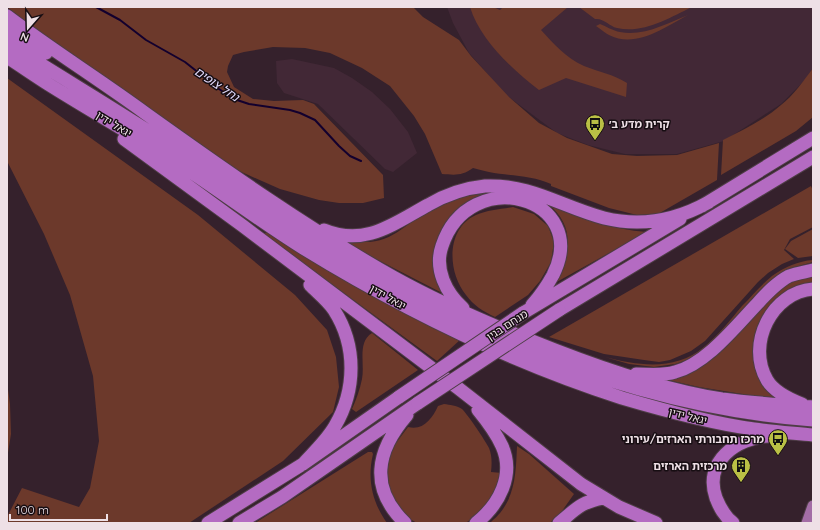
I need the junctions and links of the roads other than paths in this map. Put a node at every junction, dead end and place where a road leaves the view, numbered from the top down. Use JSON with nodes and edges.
{"nodes":[{"id":1,"x":7,"y":16,"type":"edge"},
{"id":2,"x":7,"y":29,"type":"edge"},
{"id":3,"x":7,"y":43,"type":"edge"},
{"id":4,"x":7,"y":56,"type":"edge"},
{"id":5,"x":99,"y":81,"type":"junction"},
{"id":6,"x":48,"y":84,"type":"junction"},
{"id":7,"x":813,"y":138,"type":"edge"},
{"id":8,"x":813,"y":157,"type":"edge"},
{"id":9,"x":272,"y":201,"type":"junction"},
{"id":10,"x":709,"y":202,"type":"junction"},
{"id":11,"x":243,"y":226,"type":"junction"},
{"id":12,"x":813,"y":270,"type":"edge"},
{"id":13,"x":813,"y":289,"type":"edge"},
{"id":14,"x":539,"y":301,"type":"junction"},
{"id":15,"x":476,"y":318,"type":"junction"},
{"id":16,"x":620,"y":373,"type":"junction"},
{"id":17,"x":458,"y":388,"type":"junction"},
{"id":18,"x":418,"y":403,"type":"junction"},
{"id":19,"x":813,"y":407,"type":"edge"},
{"id":20,"x":813,"y":420,"type":"edge"},
{"id":21,"x":813,"y":435,"type":"edge"},
{"id":22,"x":303,"y":464,"type":"junction"},
{"id":23,"x":603,"y":498,"type":"junction"},
{"id":24,"x":813,"y":506,"type":"edge"},
{"id":25,"x":208,"y":523,"type":"edge"},
{"id":26,"x":239,"y":523,"type":"edge"},
{"id":27,"x":405,"y":523,"type":"edge"},
{"id":28,"x":476,"y":523,"type":"edge"},
{"id":29,"x":559,"y":523,"type":"edge"},
{"id":30,"x":656,"y":523,"type":"edge"},
{"id":31,"x":733,"y":523,"type":"edge"},
{"id":32,"x":807,"y":523,"type":"edge"}],
"edges":[{"from":1,"to":5,"type":"highway"},
{"from":2,"to":5,"type":"highway"},
{"from":3,"to":20,"type":"highway","name":"יגאל ידין"},
{"from":4,"to":6,"type":"highway","name":"יגאל ידין"},
{"from":5,"to":9,"type":"highway"},
{"from":6,"to":11,"type":"highway"},
{"from":6,"to":21,"type":"highway","name":"יגאל ידין"},
{"from":7,"to":10,"type":"highway"},
{"from":8,"to":18,"type":"highway","name":"מנחם בגין","bridge":true},
{"from":9,"to":10,"type":"highway"},
{"from":9,"to":15,"type":"highway"},
{"from":10,"to":14,"type":"highway"},
{"from":11,"to":17,"type":"highway"},
{"from":11,"to":22,"type":"highway"},
{"from":12,"to":16,"type":"highway"},
{"from":13,"to":19,"type":"highway"},
{"from":14,"to":15,"type":"highway"},
{"from":14,"to":22,"type":"highway","name":"מנחם בגין","bridge":true},
{"from":15,"to":16,"type":"highway"},
{"from":16,"to":19,"type":"highway"},
{"from":17,"to":23,"type":"highway"},
{"from":17,"to":28,"type":"highway"},
{"from":18,"to":26,"type":"highway","name":"מנחם בגין"},
{"from":18,"to":27,"type":"highway"},
{"from":21,"to":31,"type":"highway"},
{"from":22,"to":25,"type":"highway","name":"מנחם בגין"},
{"from":23,"to":29,"type":"highway"},
{"from":23,"to":30,"type":"highway"},
{"from":24,"to":32,"type":"main road"}]}
